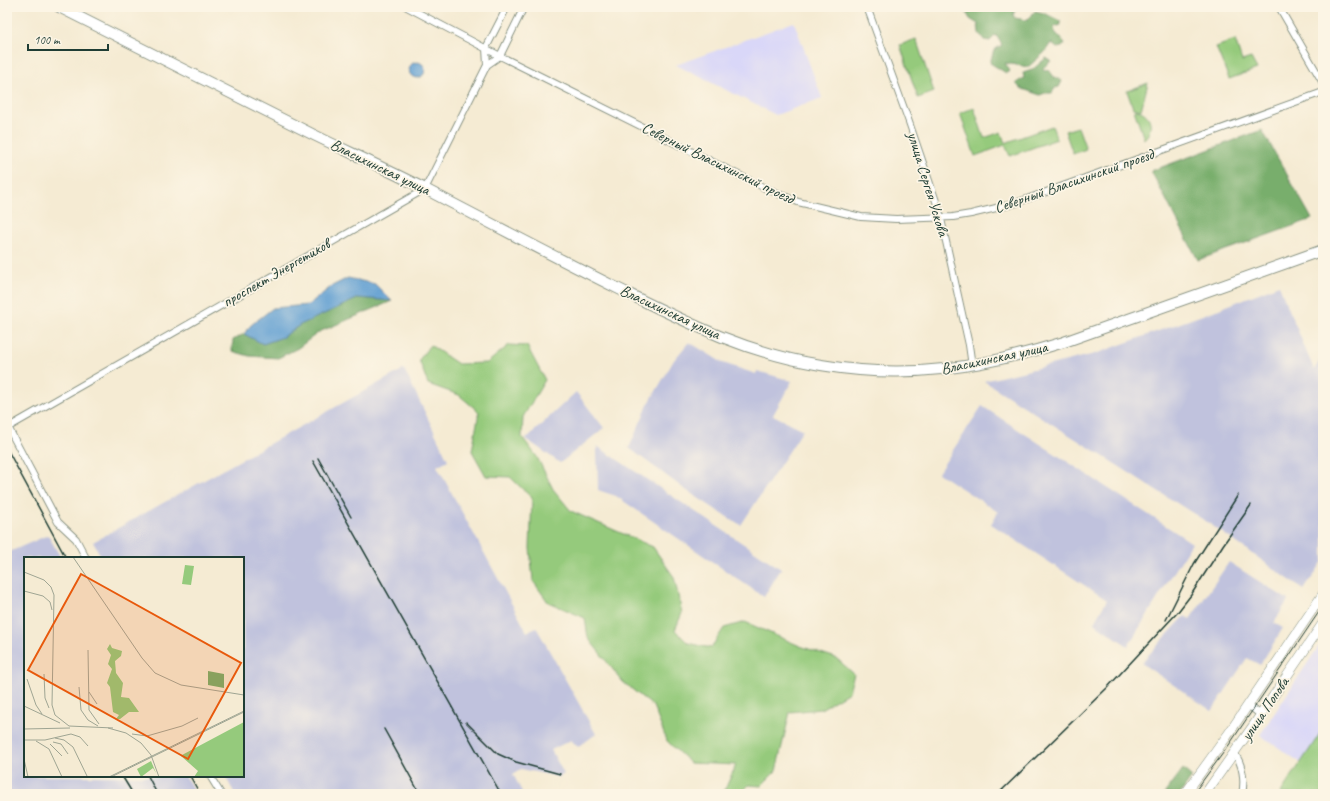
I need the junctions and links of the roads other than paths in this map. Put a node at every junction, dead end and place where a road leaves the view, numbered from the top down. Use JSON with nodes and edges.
{"nodes":[{"id":1,"x":59,"y":7,"type":"edge"},
{"id":2,"x":407,"y":7,"type":"edge"},
{"id":3,"x":507,"y":7,"type":"edge"},
{"id":4,"x":524,"y":7,"type":"edge"},
{"id":5,"x":867,"y":7,"type":"edge"},
{"id":6,"x":1279,"y":7,"type":"edge"},
{"id":7,"x":486,"y":48,"type":"junction"},
{"id":8,"x":500,"y":56,"type":"junction"},
{"id":9,"x":488,"y":65,"type":"junction"},
{"id":10,"x":1323,"y":83,"type":"edge"},
{"id":11,"x":1323,"y":92,"type":"edge"},
{"id":12,"x":425,"y":189,"type":"junction"},
{"id":13,"x":941,"y":217,"type":"junction"},
{"id":14,"x":1323,"y":250,"type":"edge"},
{"id":15,"x":972,"y":366,"type":"junction"},
{"id":16,"x":8,"y":428,"type":"edge"},
{"id":17,"x":85,"y":557,"type":"edge"},
{"id":18,"x":1323,"y":594,"type":"edge"},
{"id":19,"x":1323,"y":623,"type":"edge"},
{"id":20,"x":1248,"y":706,"type":"junction"},
{"id":21,"x":1261,"y":714,"type":"junction"},
{"id":22,"x":1234,"y":754,"type":"junction"},
{"id":23,"x":211,"y":777,"type":"edge"},
{"id":24,"x":221,"y":794,"type":"edge"},
{"id":25,"x":1185,"y":794,"type":"edge"},
{"id":26,"x":1205,"y":794,"type":"edge"},
{"id":27,"x":1242,"y":794,"type":"edge"}],
"edges":[{"from":1,"to":12,"type":"highway","name":"Власихинская улица"},
{"from":2,"to":7,"type":"street","name":"Северный Власихинский проезд"},
{"from":3,"to":7,"type":"street"},
{"from":4,"to":8,"type":"street"},
{"from":5,"to":13,"type":"street","name":"улица Сергея Ускова"},
{"from":6,"to":10,"type":"street"},
{"from":7,"to":8,"type":"street","name":"Северный Власихинский проезд"},
{"from":7,"to":9,"type":"street"},
{"from":8,"to":9,"type":"street"},
{"from":8,"to":13,"type":"street","name":"Северный Власихинский проезд"},
{"from":9,"to":12,"type":"street"},
{"from":11,"to":13,"type":"street","name":"Северный Власихинский проезд"},
{"from":12,"to":15,"type":"highway","name":"Власихинская улица"},
{"from":12,"to":16,"type":"street","name":"проспект Энергетиков"},
{"from":13,"to":15,"type":"street","name":"улица Сергея Ускова"},
{"from":14,"to":15,"type":"highway","name":"Власихинская улица"},
{"from":16,"to":17,"type":"street","name":"проспект Энергетиков"},
{"from":18,"to":20,"type":"main road"},
{"from":19,"to":21,"type":"main road","name":"улица Попова"},
{"from":20,"to":21,"type":"street"},
{"from":20,"to":25,"type":"main road"},
{"from":21,"to":22,"type":"main road","name":"улица Попова"},
{"from":22,"to":26,"type":"main road","name":"улица Попова"},
{"from":22,"to":27,"type":"street"},
{"from":23,"to":24,"type":"street"}]}
